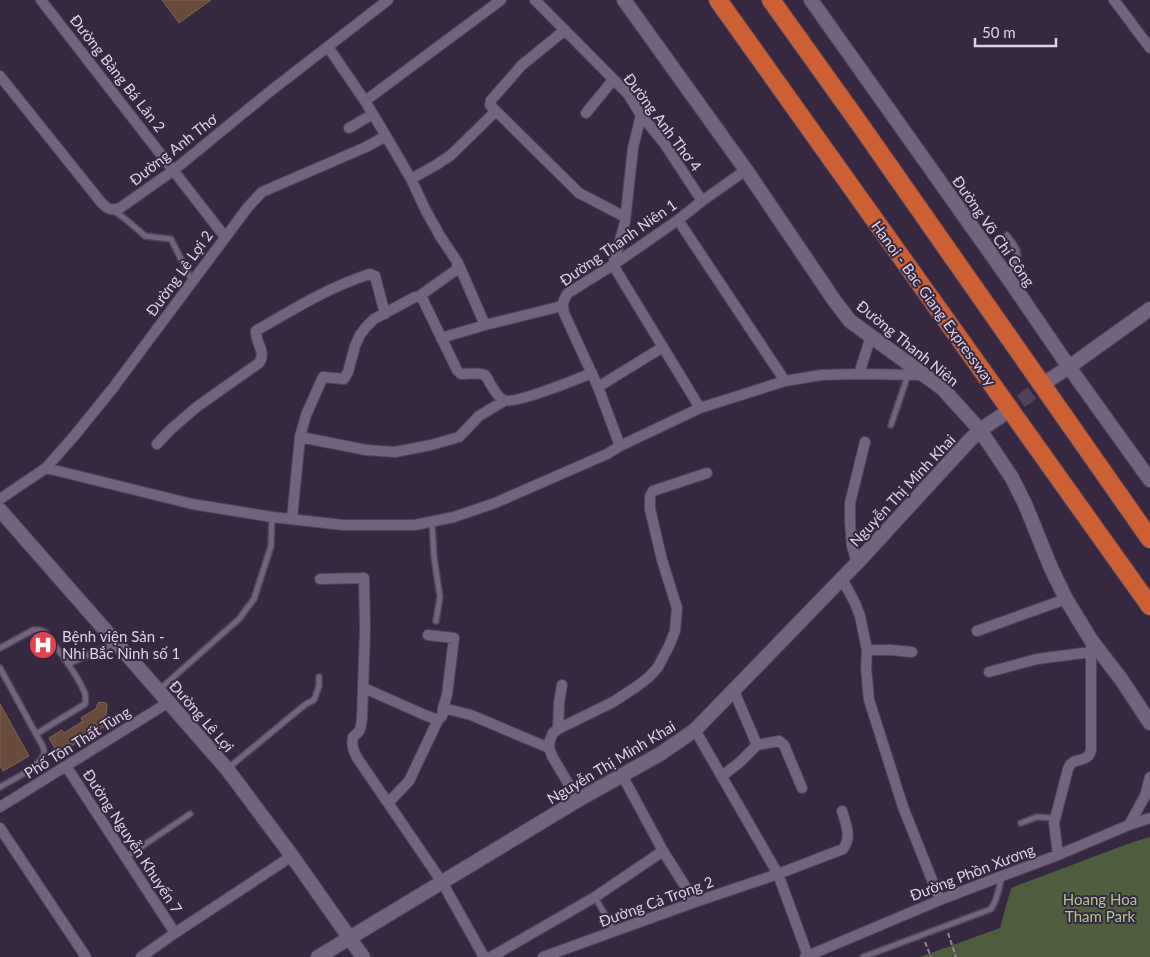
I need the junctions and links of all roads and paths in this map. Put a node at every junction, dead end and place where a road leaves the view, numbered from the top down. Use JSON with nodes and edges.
{"nodes":[{"id":1,"x":41,"y":0,"type":"edge"},
{"id":2,"x":388,"y":0,"type":"edge"},
{"id":3,"x":501,"y":0,"type":"edge"},
{"id":4,"x":535,"y":0,"type":"edge"},
{"id":5,"x":624,"y":0,"type":"edge"},
{"id":6,"x":718,"y":0,"type":"edge"},
{"id":7,"x":771,"y":0,"type":"edge"},
{"id":8,"x":811,"y":0,"type":"edge"},
{"id":9,"x":1114,"y":0,"type":"edge"},
{"id":10,"x":565,"y":30,"type":"junction"},
{"id":11,"x":328,"y":46,"type":"junction"},
{"id":12,"x":1150,"y":48,"type":"edge"},
{"id":13,"x":0,"y":76,"type":"edge"},
{"id":14,"x":613,"y":80,"type":"junction"},
{"id":15,"x":364,"y":101,"type":"junction"},
{"id":16,"x":496,"y":111,"type":"junction"},
{"id":17,"x":586,"y":113,"type":"dead end"},
{"id":18,"x":373,"y":114,"type":"junction"},
{"id":19,"x":642,"y":115,"type":"junction"},
{"id":20,"x":349,"y":128,"type":"dead end"},
{"id":21,"x":386,"y":136,"type":"junction"},
{"id":22,"x":174,"y":170,"type":"junction"},
{"id":23,"x":746,"y":170,"type":"junction"},
{"id":24,"x":411,"y":180,"type":"junction"},
{"id":25,"x":702,"y":201,"type":"junction"},
{"id":26,"x":113,"y":210,"type":"junction"},
{"id":27,"x":625,"y":217,"type":"junction"},
{"id":28,"x":678,"y":220,"type":"junction"},
{"id":29,"x":1007,"y":235,"type":"dead end"},
{"id":30,"x":225,"y":236,"type":"junction"},
{"id":31,"x":458,"y":263,"type":"junction"},
{"id":32,"x":613,"y":266,"type":"junction"},
{"id":33,"x":1006,"y":275,"type":"junction"},
{"id":34,"x":192,"y":281,"type":"junction"},
{"id":35,"x":418,"y":297,"type":"junction"},
{"id":36,"x":562,"y":306,"type":"junction"},
{"id":37,"x":1150,"y":309,"type":"edge"},
{"id":38,"x":385,"y":314,"type":"junction"},
{"id":39,"x":485,"y":325,"type":"junction"},
{"id":40,"x":871,"y":336,"type":"junction"},
{"id":41,"x":442,"y":338,"type":"junction"},
{"id":42,"x":663,"y":347,"type":"junction"},
{"id":43,"x":1069,"y":367,"type":"junction"},
{"id":44,"x":592,"y":373,"type":"junction"},
{"id":45,"x":859,"y":374,"type":"junction"},
{"id":46,"x":923,"y":374,"type":"junction"},
{"id":47,"x":908,"y":375,"type":"junction"},
{"id":48,"x":1049,"y":380,"type":"tunnel mouth"},
{"id":49,"x":785,"y":382,"type":"junction"},
{"id":50,"x":598,"y":387,"type":"junction"},
{"id":51,"x":504,"y":401,"type":"junction"},
{"id":52,"x":700,"y":408,"type":"junction"},
{"id":53,"x":1004,"y":414,"type":"tunnel mouth"},
{"id":54,"x":891,"y":425,"type":"dead end"},
{"id":55,"x":980,"y":430,"type":"junction"},
{"id":56,"x":300,"y":436,"type":"junction"},
{"id":57,"x":865,"y":442,"type":"dead end"},
{"id":58,"x":158,"y":444,"type":"dead end"},
{"id":59,"x":620,"y":446,"type":"junction"},
{"id":60,"x":46,"y":468,"type":"junction"},
{"id":61,"x":707,"y":473,"type":"dead end"},
{"id":62,"x":1150,"y":480,"type":"edge"},
{"id":63,"x":0,"y":499,"type":"edge"},
{"id":64,"x":0,"y":510,"type":"edge"},
{"id":65,"x":272,"y":517,"type":"junction"},
{"id":66,"x":292,"y":519,"type":"junction"},
{"id":67,"x":432,"y":522,"type":"junction"},
{"id":68,"x":1150,"y":539,"type":"edge"},
{"id":69,"x":857,"y":563,"type":"junction"},
{"id":70,"x":320,"y":579,"type":"dead end"},
{"id":71,"x":842,"y":579,"type":"junction"},
{"id":72,"x":1066,"y":599,"type":"junction"},
{"id":73,"x":1150,"y":606,"type":"edge"},
{"id":74,"x":436,"y":621,"type":"dead end"},
{"id":75,"x":977,"y":631,"type":"dead end"},
{"id":76,"x":428,"y":635,"type":"dead end"},
{"id":77,"x":115,"y":643,"type":"junction"},
{"id":78,"x":1091,"y":646,"type":"junction"},
{"id":79,"x":0,"y":648,"type":"edge"},
{"id":80,"x":867,"y":650,"type":"junction"},
{"id":81,"x":912,"y":652,"type":"dead end"},
{"id":82,"x":68,"y":664,"type":"junction"},
{"id":83,"x":0,"y":668,"type":"edge"},
{"id":84,"x":989,"y":672,"type":"dead end"},
{"id":85,"x":319,"y":677,"type":"dead end"},
{"id":86,"x":562,"y":685,"type":"dead end"},
{"id":87,"x":364,"y":688,"type":"junction"},
{"id":88,"x":158,"y":690,"type":"junction"},
{"id":89,"x":734,"y":691,"type":"junction"},
{"id":90,"x":169,"y":702,"type":"junction"},
{"id":91,"x":443,"y":708,"type":"junction"},
{"id":92,"x":438,"y":720,"type":"junction"},
{"id":93,"x":1150,"y":723,"type":"edge"},
{"id":94,"x":558,"y":729,"type":"junction"},
{"id":95,"x":695,"y":730,"type":"junction"},
{"id":96,"x":36,"y":734,"type":"junction"},
{"id":97,"x":757,"y":745,"type":"junction"},
{"id":98,"x":549,"y":748,"type":"junction"},
{"id":99,"x":66,"y":766,"type":"junction"},
{"id":100,"x":227,"y":769,"type":"junction"},
{"id":101,"x":622,"y":775,"type":"junction"},
{"id":102,"x":722,"y":776,"type":"junction"},
{"id":103,"x":1150,"y":777,"type":"edge"},
{"id":104,"x":0,"y":788,"type":"edge"},
{"id":105,"x":802,"y":788,"type":"dead end"},
{"id":106,"x":578,"y":800,"type":"junction"},
{"id":107,"x":388,"y":803,"type":"junction"},
{"id":108,"x":0,"y":807,"type":"edge"},
{"id":109,"x":842,"y":811,"type":"dead end"},
{"id":110,"x":190,"y":814,"type":"dead end"},
{"id":111,"x":1055,"y":818,"type":"junction"},
{"id":112,"x":1150,"y":818,"type":"edge"},
{"id":113,"x":1021,"y":823,"type":"dead end"},
{"id":114,"x":1129,"y":825,"type":"junction"},
{"id":115,"x":0,"y":828,"type":"edge"},
{"id":116,"x":664,"y":850,"type":"junction"},
{"id":117,"x":1058,"y":855,"type":"junction"},
{"id":118,"x":292,"y":856,"type":"junction"},
{"id":119,"x":126,"y":857,"type":"junction"},
{"id":120,"x":778,"y":874,"type":"junction"},
{"id":121,"x":1002,"y":876,"type":"junction"},
{"id":122,"x":442,"y":882,"type":"junction"},
{"id":123,"x":595,"y":897,"type":"junction"},
{"id":124,"x":940,"y":900,"type":"junction"},
{"id":125,"x":695,"y":902,"type":"junction"},
{"id":126,"x":945,"y":926,"type":"junction"},
{"id":127,"x":614,"y":932,"type":"junction"},
{"id":128,"x":175,"y":933,"type":"junction"},
{"id":129,"x":923,"y":935,"type":"junction"},
{"id":130,"x":349,"y":938,"type":"junction"},
{"id":131,"x":86,"y":957,"type":"edge"},
{"id":132,"x":141,"y":957,"type":"edge"},
{"id":133,"x":318,"y":957,"type":"edge"},
{"id":134,"x":363,"y":957,"type":"edge"},
{"id":135,"x":484,"y":957,"type":"edge"},
{"id":136,"x":492,"y":957,"type":"edge"},
{"id":137,"x":544,"y":957,"type":"edge"},
{"id":138,"x":806,"y":957,"type":"edge"},
{"id":139,"x":863,"y":957,"type":"edge"},
{"id":140,"x":931,"y":957,"type":"edge"},
{"id":141,"x":956,"y":957,"type":"edge"}],
"edges":[{"from":1,"to":22,"type":"street","name":"Đường Bàng Bá Lân 2"},
{"from":2,"to":11,"type":"street","name":"Đường Anh Thơ"},
{"from":3,"to":15,"type":"street"},
{"from":4,"to":10,"type":"street","name":"Đường Anh Thơ 4"},
{"from":5,"to":23,"type":"street","name":"Đường Thanh Niên"},
{"from":6,"to":73,"type":"highway","name":"Hanoi - Bac Giang Expressway"},
{"from":7,"to":68,"type":"highway"},
{"from":8,"to":33,"type":"street","name":"Đường Võ Chí Công"},
{"from":9,"to":12,"type":"street"},
{"from":10,"to":14,"type":"street","name":"Đường Anh Thơ 4"},
{"from":10,"to":16,"type":"street"},
{"from":11,"to":15,"type":"street"},
{"from":11,"to":22,"type":"street","name":"Đường Anh Thơ"},
{"from":13,"to":26,"type":"street"},
{"from":14,"to":17,"type":"street"},
{"from":14,"to":19,"type":"street","name":"Đường Anh Thơ 4"},
{"from":15,"to":18,"type":"street"},
{"from":16,"to":24,"type":"street"},
{"from":16,"to":27,"type":"street"},
{"from":18,"to":20,"type":"street"},
{"from":18,"to":21,"type":"street"},
{"from":19,"to":25,"type":"street","name":"Đường Anh Thơ 4"},
{"from":19,"to":27,"type":"street"},
{"from":21,"to":24,"type":"street"},
{"from":21,"to":30,"type":"street","name":"Đường Lê Lợi 2"},
{"from":22,"to":26,"type":"street","name":"Đường Anh Thơ"},
{"from":22,"to":30,"type":"street","name":"Đường Bàng Bá Lân 2"},
{"from":23,"to":25,"type":"street","name":"Đường Thanh Niên 1"},
{"from":23,"to":40,"type":"street","name":"Đường Thanh Niên"},
{"from":24,"to":31,"type":"street"},
{"from":25,"to":28,"type":"street","name":"Đường Thanh Niên 1"},
{"from":26,"to":34,"type":"lane"},
{"from":27,"to":32,"type":"street"},
{"from":28,"to":32,"type":"street","name":"Đường Thanh Niên 1"},
{"from":28,"to":49,"type":"street"},
{"from":29,"to":33,"type":"lane"},
{"from":30,"to":34,"type":"street","name":"Đường Lê Lợi 2"},
{"from":31,"to":35,"type":"street"},
{"from":31,"to":39,"type":"street"},
{"from":32,"to":36,"type":"street","name":"Đường Thanh Niên 1"},
{"from":32,"to":42,"type":"street"},
{"from":33,"to":43,"type":"street","name":"Đường Võ Chí Công"},
{"from":34,"to":60,"type":"street","name":"Đường Lê Lợi 2"},
{"from":35,"to":38,"type":"street"},
{"from":35,"to":41,"type":"street"},
{"from":36,"to":39,"type":"street"},
{"from":36,"to":44,"type":"street","name":"Đường Thanh Niên 1"},
{"from":37,"to":43,"type":"street"},
{"from":38,"to":56,"type":"street"},
{"from":38,"to":58,"type":"street"},
{"from":39,"to":41,"type":"street"},
{"from":40,"to":45,"type":"street"},
{"from":40,"to":46,"type":"street","name":"Đường Thanh Niên"},
{"from":41,"to":51,"type":"street"},
{"from":42,"to":50,"type":"street"},
{"from":42,"to":52,"type":"street"},
{"from":43,"to":48,"type":"street"},
{"from":43,"to":62,"type":"street","name":"Đường Võ Chí Công"},
{"from":44,"to":50,"type":"street","name":"Đường Thanh Niên 1"},
{"from":44,"to":51,"type":"street"},
{"from":45,"to":47,"type":"street"},
{"from":45,"to":49,"type":"street"},
{"from":46,"to":47,"type":"street"},
{"from":46,"to":55,"type":"street","name":"Đường Thanh Niên"},
{"from":47,"to":54,"type":"lane"},
{"from":49,"to":52,"type":"street"},
{"from":50,"to":59,"type":"street","name":"Đường Thanh Niên 1"},
{"from":51,"to":56,"type":"street"},
{"from":52,"to":59,"type":"street"},
{"from":53,"to":55,"type":"street","name":"Nguyễn Thị Minh Khai"},
{"from":55,"to":69,"type":"street","name":"Nguyễn Thị Minh Khai"},
{"from":55,"to":72,"type":"street","name":"Đường Thanh Niên"},
{"from":56,"to":66,"type":"street"},
{"from":57,"to":69,"type":"street"},
{"from":59,"to":67,"type":"street"},
{"from":60,"to":63,"type":"street","name":"Đường Lê Lợi 2"},
{"from":60,"to":65,"type":"street"},
{"from":61,"to":94,"type":"street"},
{"from":64,"to":77,"type":"street","name":"Đường Lê Lợi"},
{"from":65,"to":66,"type":"street"},
{"from":65,"to":88,"type":"lane"},
{"from":66,"to":67,"type":"street"},
{"from":67,"to":74,"type":"lane"},
{"from":69,"to":71,"type":"street","name":"Nguyễn Thị Minh Khai"},
{"from":70,"to":87,"type":"street"},
{"from":71,"to":80,"type":"street"},
{"from":71,"to":89,"type":"street","name":"Nguyễn Thị Minh Khai"},
{"from":72,"to":75,"type":"street"},
{"from":72,"to":78,"type":"street","name":"Đường Thanh Niên"},
{"from":76,"to":91,"type":"street"},
{"from":77,"to":82,"type":"lane"},
{"from":77,"to":88,"type":"street","name":"Đường Lê Lợi"},
{"from":78,"to":84,"type":"street"},
{"from":78,"to":93,"type":"street","name":"Đường Thanh Niên"},
{"from":78,"to":111,"type":"street"},
{"from":79,"to":82,"type":"lane"},
{"from":80,"to":81,"type":"street"},
{"from":80,"to":124,"type":"street"},
{"from":82,"to":96,"type":"lane"},
{"from":83,"to":96,"type":"lane"},
{"from":85,"to":100,"type":"lane"},
{"from":86,"to":94,"type":"street"},
{"from":87,"to":92,"type":"street"},
{"from":87,"to":107,"type":"street"},
{"from":88,"to":90,"type":"street","name":"Đường Lê Lợi"},
{"from":89,"to":95,"type":"street","name":"Nguyễn Thị Minh Khai"},
{"from":89,"to":97,"type":"street"},
{"from":90,"to":99,"type":"street","name":"Phố Tôn Thất Tùng"},
{"from":90,"to":100,"type":"street","name":"Đường Lê Lợi"},
{"from":91,"to":92,"type":"street"},
{"from":91,"to":98,"type":"street"},
{"from":92,"to":107,"type":"street"},
{"from":94,"to":98,"type":"street"},
{"from":95,"to":101,"type":"street","name":"Nguyễn Thị Minh Khai"},
{"from":95,"to":102,"type":"street"},
{"from":96,"to":104,"type":"lane"},
{"from":97,"to":102,"type":"street"},
{"from":97,"to":105,"type":"street"},
{"from":98,"to":106,"type":"street"},
{"from":99,"to":108,"type":"street","name":"Phố Tôn Thất Tùng"},
{"from":99,"to":119,"type":"street","name":"Đường Nguyễn Khuyến 7"},
{"from":100,"to":118,"type":"street","name":"Đường Lê Lợi"},
{"from":101,"to":106,"type":"street","name":"Nguyễn Thị Minh Khai"},
{"from":101,"to":116,"type":"street"},
{"from":102,"to":120,"type":"street"},
{"from":103,"to":114,"type":"street"},
{"from":106,"to":122,"type":"street","name":"Nguyễn Thị Minh Khai"},
{"from":107,"to":122,"type":"street"},
{"from":109,"to":120,"type":"street","name":"Đường Cả Trọng 2"},
{"from":110,"to":119,"type":"lane"},
{"from":111,"to":113,"type":"lane"},
{"from":111,"to":117,"type":"street"},
{"from":112,"to":114,"type":"street","name":"Đường Phồn Xương"},
{"from":114,"to":117,"type":"street","name":"Đường Phồn Xương"},
{"from":115,"to":131,"type":"street"},
{"from":116,"to":123,"type":"street"},
{"from":116,"to":125,"type":"street"},
{"from":117,"to":121,"type":"street","name":"Đường Phồn Xương"},
{"from":118,"to":128,"type":"street"},
{"from":118,"to":130,"type":"street","name":"Đường Lê Lợi"},
{"from":119,"to":128,"type":"street","name":"Đường Nguyễn Khuyến 7"},
{"from":120,"to":125,"type":"street","name":"Đường Cả Trọng 2"},
{"from":120,"to":138,"type":"street"},
{"from":121,"to":124,"type":"street","name":"Đường Phồn Xương"},
{"from":121,"to":126,"type":"lane"},
{"from":122,"to":130,"type":"street","name":"Nguyễn Thị Minh Khai"},
{"from":122,"to":135,"type":"street"},
{"from":123,"to":127,"type":"lane"},
{"from":123,"to":136,"type":"street"},
{"from":124,"to":138,"type":"street","name":"Đường Phồn Xương"},
{"from":125,"to":127,"type":"street","name":"Đường Cả Trọng 2"},
{"from":126,"to":129,"type":"lane"},
{"from":126,"to":141,"type":"path"},
{"from":127,"to":137,"type":"street","name":"Đường Cả Trọng 2"},
{"from":128,"to":132,"type":"street"},
{"from":129,"to":139,"type":"lane"},
{"from":129,"to":140,"type":"path"},
{"from":130,"to":133,"type":"street","name":"Nguyễn Thị Minh Khai"},
{"from":130,"to":134,"type":"street","name":"Đường Lê Lợi"}]}
